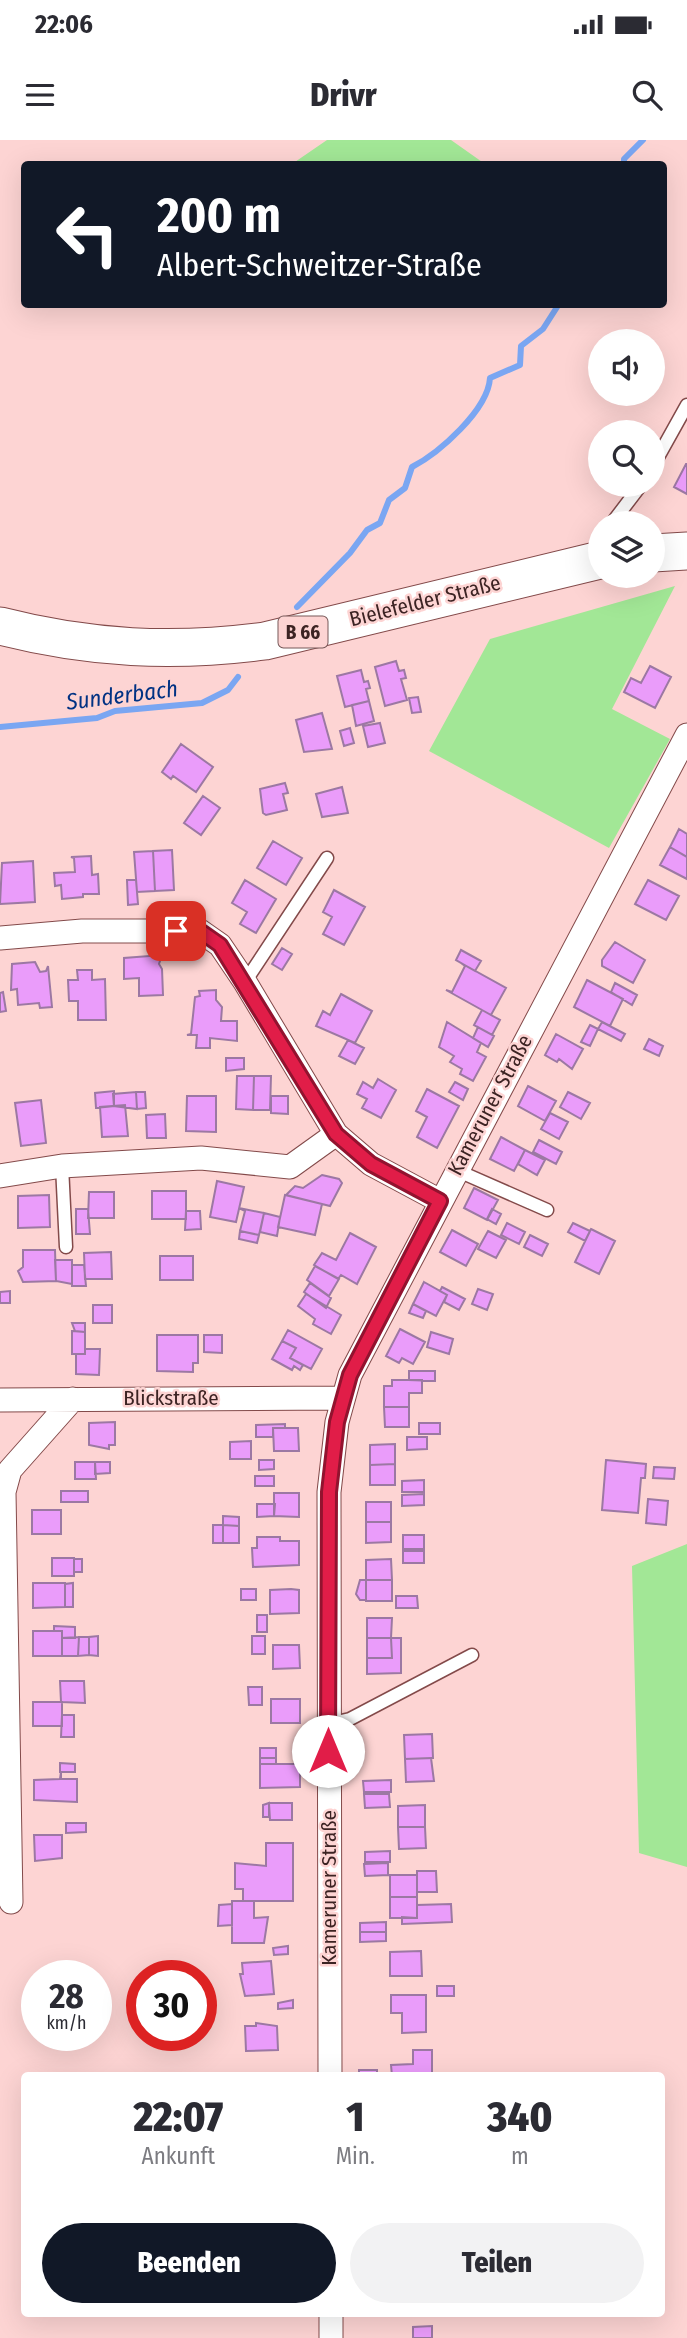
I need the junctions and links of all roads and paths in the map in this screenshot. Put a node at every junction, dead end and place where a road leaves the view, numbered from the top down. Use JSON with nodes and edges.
{"nodes":[{"id":1,"x":687,"y":405,"type":"edge"},
{"id":2,"x":665,"y":444,"type":"edge"},
{"id":3,"x":632,"y":497,"type":"edge"},
{"id":4,"x":621,"y":511,"type":"edge"},
{"id":5,"x":687,"y":551,"type":"edge"},
{"id":6,"x":665,"y":552,"type":"edge"},
{"id":7,"x":588,"y":558,"type":"edge"},
{"id":8,"x":0,"y":626,"type":"edge"},
{"id":9,"x":687,"y":735,"type":"edge"},
{"id":10,"x":327,"y":858,"type":"dead end"},
{"id":11,"x":0,"y":938,"type":"edge"},
{"id":12,"x":245,"y":982,"type":"junction"},
{"id":13,"x":336,"y":1134,"type":"junction"},
{"id":14,"x":62,"y":1166,"type":"junction"},
{"id":15,"x":456,"y":1170,"type":"junction"},
{"id":16,"x":0,"y":1176,"type":"edge"},
{"id":17,"x":440,"y":1201,"type":"junction"},
{"id":18,"x":547,"y":1210,"type":"dead end"},
{"id":19,"x":66,"y":1247,"type":"dead end"},
{"id":20,"x":342,"y":1398,"type":"junction"},
{"id":21,"x":73,"y":1399,"type":"junction"},
{"id":22,"x":0,"y":1400,"type":"edge"},
{"id":23,"x":472,"y":1655,"type":"dead end"},
{"id":24,"x":328,"y":1724,"type":"junction"},
{"id":25,"x":11,"y":1902,"type":"dead end"},
{"id":26,"x":330,"y":2072,"type":"edge"},
{"id":27,"x":331,"y":2317,"type":"edge"},
{"id":28,"x":331,"y":2338,"type":"edge"}],
"edges":[{"from":1,"to":2,"type":"lane"},
{"from":3,"to":4,"type":"lane"},
{"from":5,"to":6,"type":"main road"},
{"from":7,"to":8,"type":"main road","name":"Bielefelder Straße","number":"B 66"},
{"from":9,"to":15,"type":"street","name":"Kameruner Straße"},
{"from":10,"to":12,"type":"lane"},
{"from":11,"to":12,"type":"street"},
{"from":12,"to":13,"type":"street"},
{"from":13,"to":14,"type":"street"},
{"from":13,"to":17,"type":"street"},
{"from":14,"to":16,"type":"street"},
{"from":14,"to":19,"type":"lane"},
{"from":15,"to":17,"type":"street","name":"Kameruner Straße"},
{"from":15,"to":18,"type":"lane"},
{"from":17,"to":20,"type":"street","name":"Kameruner Straße"},
{"from":20,"to":21,"type":"street","name":"Blickstraße"},
{"from":20,"to":24,"type":"street","name":"Kameruner Straße"},
{"from":21,"to":22,"type":"street","name":"Blickstraße"},
{"from":21,"to":25,"type":"street"},
{"from":23,"to":24,"type":"lane"},
{"from":24,"to":26,"type":"street","name":"Kameruner Straße"},
{"from":27,"to":28,"type":"street"}]}
